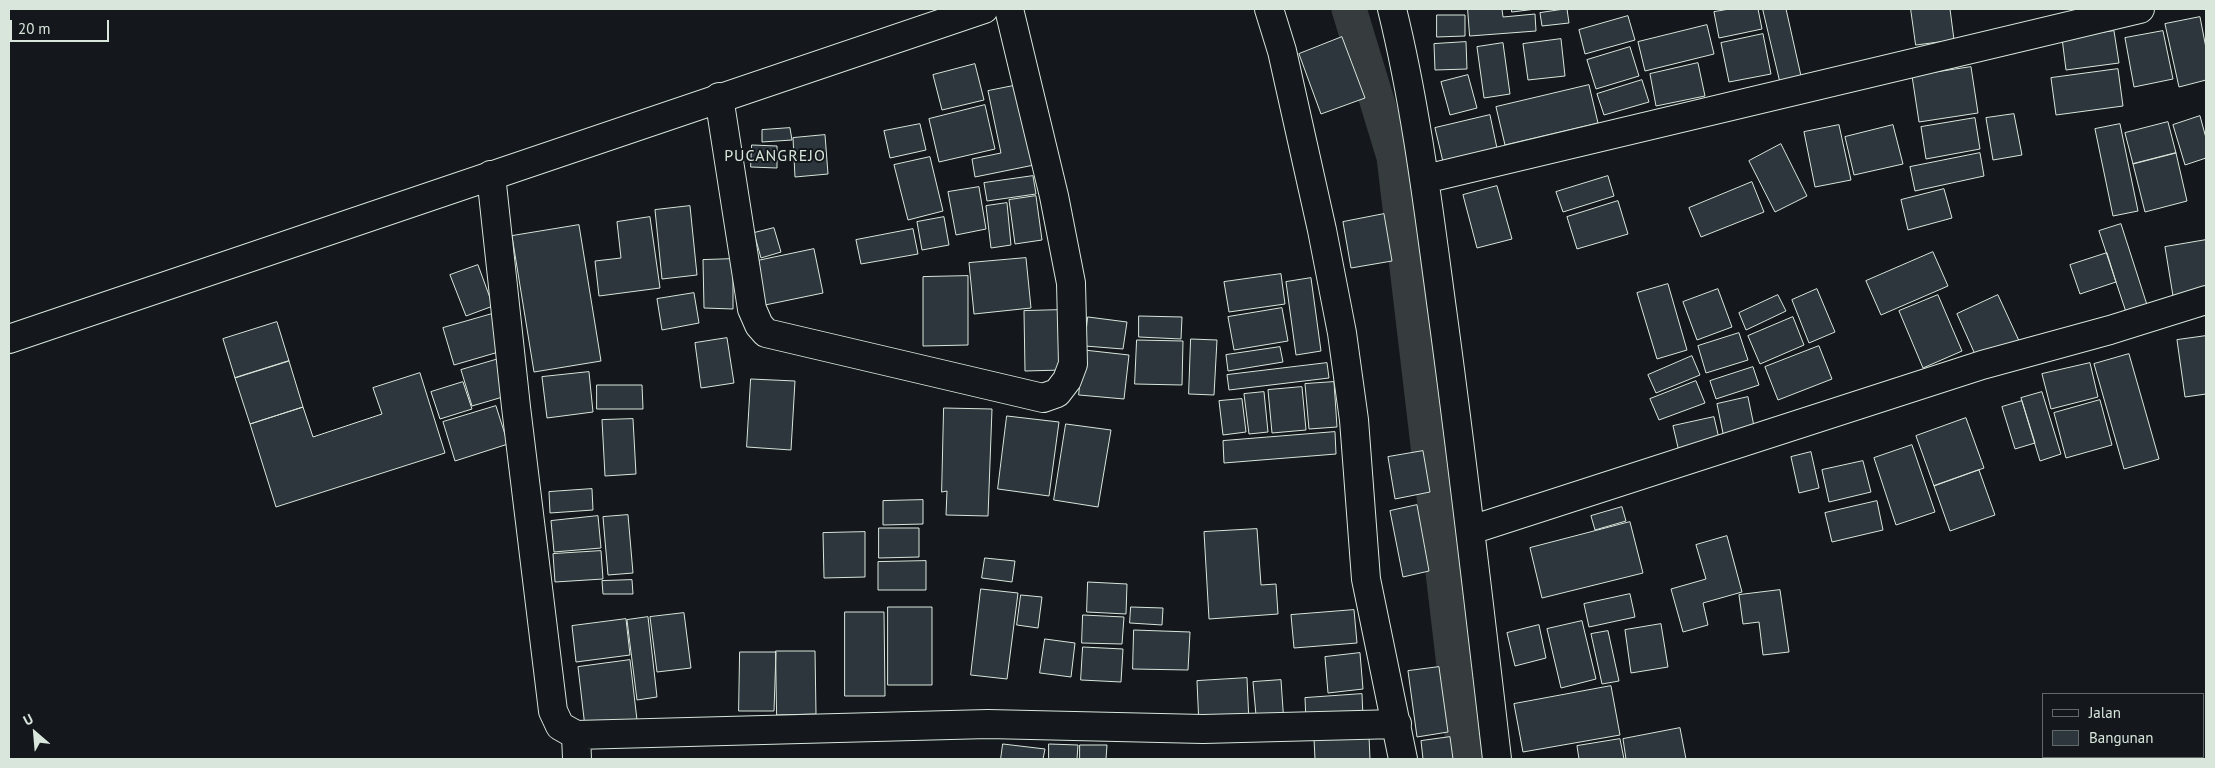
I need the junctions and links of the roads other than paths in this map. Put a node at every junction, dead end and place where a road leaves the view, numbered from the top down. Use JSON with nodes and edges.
{"nodes":[{"id":1,"x":984,"y":9,"type":"edge"},
{"id":2,"x":1009,"y":9,"type":"edge"},
{"id":3,"x":1269,"y":9,"type":"edge"},
{"id":4,"x":1392,"y":9,"type":"edge"},
{"id":5,"x":2140,"y":9,"type":"edge"},
{"id":6,"x":719,"y":97,"type":"junction"},
{"id":7,"x":491,"y":175,"type":"junction"},
{"id":8,"x":1425,"y":179,"type":"junction"},
{"id":9,"x":2206,"y":300,"type":"edge"},
{"id":10,"x":9,"y":339,"type":"edge"},
{"id":11,"x":1471,"y":530,"type":"junction"},
{"id":12,"x":1397,"y":724,"type":"junction"},
{"id":13,"x":576,"y":747,"type":"edge"},
{"id":14,"x":1403,"y":759,"type":"edge"},
{"id":15,"x":1497,"y":759,"type":"edge"}],
"edges":[{"from":1,"to":6,"type":"street"},
{"from":2,"to":6,"type":"street"},
{"from":3,"to":12,"type":"street"},
{"from":4,"to":8,"type":"street"},
{"from":5,"to":8,"type":"street"},
{"from":6,"to":7,"type":"street"},
{"from":7,"to":10,"type":"street"},
{"from":7,"to":13,"type":"street"},
{"from":8,"to":11,"type":"street"},
{"from":9,"to":11,"type":"street"},
{"from":11,"to":15,"type":"street"},
{"from":12,"to":13,"type":"street"},
{"from":12,"to":14,"type":"street"}]}
